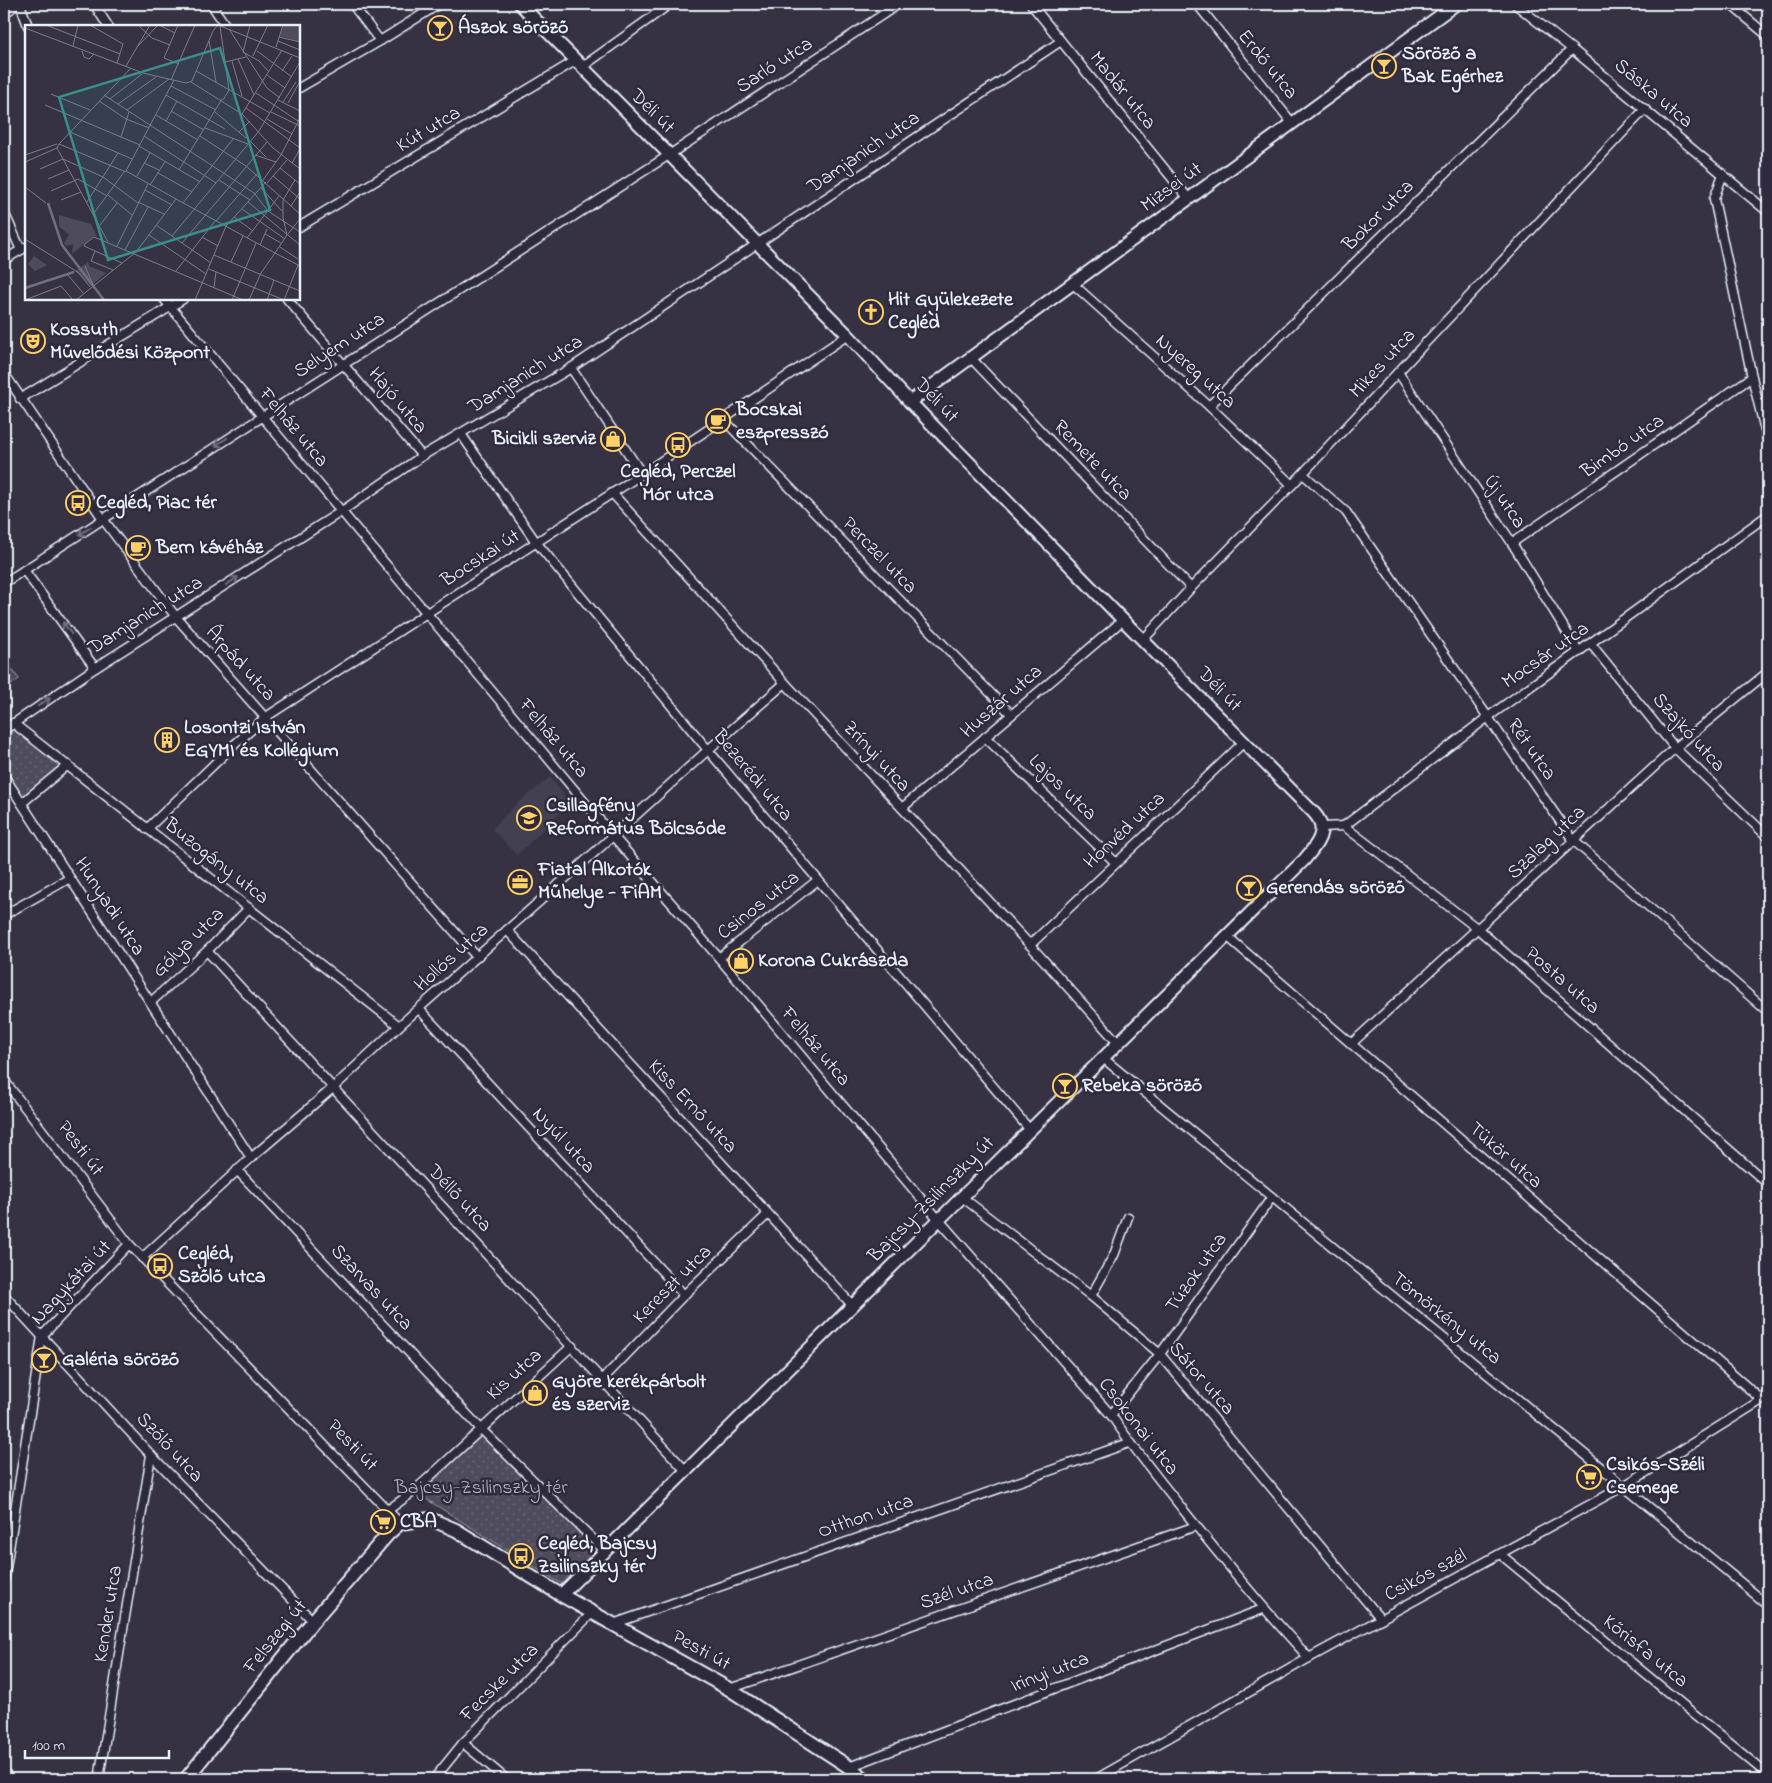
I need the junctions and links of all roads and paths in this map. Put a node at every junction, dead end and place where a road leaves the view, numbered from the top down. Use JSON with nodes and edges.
{"nodes":[{"id":1,"x":19,"y":4,"type":"edge"},
{"id":2,"x":94,"y":4,"type":"edge"},
{"id":3,"x":211,"y":4,"type":"edge"},
{"id":4,"x":352,"y":4,"type":"edge"},
{"id":5,"x":439,"y":4,"type":"edge"},
{"id":6,"x":520,"y":4,"type":"edge"},
{"id":7,"x":670,"y":4,"type":"edge"},
{"id":8,"x":899,"y":4,"type":"edge"},
{"id":9,"x":1030,"y":4,"type":"edge"},
{"id":10,"x":1197,"y":4,"type":"edge"},
{"id":11,"x":1456,"y":4,"type":"edge"},
{"id":12,"x":1515,"y":4,"type":"edge"},
{"id":13,"x":1730,"y":4,"type":"edge"},
{"id":14,"x":4,"y":14,"type":"edge"},
{"id":15,"x":28,"y":25,"type":"edge"},
{"id":16,"x":107,"y":25,"type":"edge"},
{"id":17,"x":225,"y":25,"type":"edge"},
{"id":18,"x":1768,"y":36,"type":"edge"},
{"id":19,"x":380,"y":41,"type":"junction"},
{"id":20,"x":1061,"y":41,"type":"junction"},
{"id":21,"x":1572,"y":49,"type":"junction"},
{"id":22,"x":578,"y":64,"type":"junction"},
{"id":23,"x":300,"y":87,"type":"edge"},
{"id":24,"x":1645,"y":109,"type":"junction"},
{"id":25,"x":1293,"y":124,"type":"junction"},
{"id":26,"x":668,"y":154,"type":"junction"},
{"id":27,"x":1723,"y":174,"type":"junction"},
{"id":28,"x":1189,"y":199,"type":"junction"},
{"id":29,"x":4,"y":212,"type":"edge"},
{"id":30,"x":1768,"y":212,"type":"edge"},
{"id":31,"x":300,"y":226,"type":"edge"},
{"id":32,"x":756,"y":244,"type":"junction"},
{"id":33,"x":24,"y":248,"type":"edge"},
{"id":34,"x":4,"y":260,"type":"edge"},
{"id":35,"x":1073,"y":284,"type":"junction"},
{"id":36,"x":165,"y":300,"type":"edge"},
{"id":37,"x":181,"y":300,"type":"edge"},
{"id":38,"x":288,"y":300,"type":"edge"},
{"id":39,"x":170,"y":307,"type":"junction"},
{"id":40,"x":848,"y":335,"type":"junction"},
{"id":41,"x":970,"y":357,"type":"junction"},
{"id":42,"x":344,"y":363,"type":"junction"},
{"id":43,"x":571,"y":368,"type":"junction"},
{"id":44,"x":1398,"y":372,"type":"junction"},
{"id":45,"x":4,"y":373,"type":"edge"},
{"id":46,"x":1752,"y":377,"type":"junction"},
{"id":47,"x":20,"y":399,"type":"junction"},
{"id":48,"x":910,"y":402,"type":"junction"},
{"id":49,"x":1209,"y":406,"type":"junction"},
{"id":50,"x":262,"y":416,"type":"junction"},
{"id":51,"x":724,"y":420,"type":"junction"},
{"id":52,"x":461,"y":434,"type":"junction"},
{"id":53,"x":1768,"y":444,"type":"edge"},
{"id":54,"x":422,"y":456,"type":"junction"},
{"id":55,"x":642,"y":474,"type":"junction"},
{"id":56,"x":1303,"y":474,"type":"junction"},
{"id":57,"x":1292,"y":486,"type":"junction"},
{"id":58,"x":612,"y":494,"type":"junction"},
{"id":59,"x":342,"y":511,"type":"junction"},
{"id":60,"x":1768,"y":515,"type":"edge"},
{"id":61,"x":104,"y":519,"type":"junction"},
{"id":62,"x":536,"y":542,"type":"junction"},
{"id":63,"x":1512,"y":543,"type":"junction"},
{"id":64,"x":24,"y":570,"type":"junction"},
{"id":65,"x":4,"y":583,"type":"edge"},
{"id":66,"x":1191,"y":588,"type":"junction"},
{"id":67,"x":426,"y":614,"type":"junction"},
{"id":68,"x":176,"y":617,"type":"junction"},
{"id":69,"x":1123,"y":620,"type":"junction"},
{"id":70,"x":1143,"y":640,"type":"junction"},
{"id":71,"x":1591,"y":644,"type":"junction"},
{"id":72,"x":1579,"y":652,"type":"junction"},
{"id":73,"x":96,"y":668,"type":"junction"},
{"id":74,"x":1768,"y":672,"type":"edge"},
{"id":75,"x":785,"y":684,"type":"junction"},
{"id":76,"x":1011,"y":714,"type":"junction"},
{"id":77,"x":266,"y":717,"type":"junction"},
{"id":78,"x":1488,"y":717,"type":"junction"},
{"id":79,"x":13,"y":723,"type":"junction"},
{"id":80,"x":4,"y":730,"type":"edge"},
{"id":81,"x":986,"y":737,"type":"junction"},
{"id":82,"x":1244,"y":742,"type":"junction"},
{"id":83,"x":1676,"y":748,"type":"junction"},
{"id":84,"x":708,"y":750,"type":"junction"},
{"id":85,"x":68,"y":765,"type":"junction"},
{"id":86,"x":4,"y":776,"type":"edge"},
{"id":87,"x":22,"y":803,"type":"junction"},
{"id":88,"x":902,"y":808,"type":"junction"},
{"id":89,"x":1344,"y":826,"type":"junction"},
{"id":90,"x":1322,"y":828,"type":"junction"},
{"id":91,"x":147,"y":829,"type":"junction"},
{"id":92,"x":613,"y":836,"type":"junction"},
{"id":93,"x":1768,"y":837,"type":"edge"},
{"id":94,"x":1573,"y":840,"type":"junction"},
{"id":95,"x":1115,"y":862,"type":"junction"},
{"id":96,"x":70,"y":878,"type":"junction"},
{"id":97,"x":818,"y":880,"type":"junction"},
{"id":98,"x":249,"y":908,"type":"junction"},
{"id":99,"x":4,"y":915,"type":"edge"},
{"id":100,"x":1478,"y":929,"type":"junction"},
{"id":101,"x":507,"y":930,"type":"junction"},
{"id":102,"x":1227,"y":936,"type":"junction"},
{"id":103,"x":1030,"y":945,"type":"junction"},
{"id":104,"x":207,"y":951,"type":"junction"},
{"id":105,"x":477,"y":957,"type":"junction"},
{"id":106,"x":719,"y":958,"type":"junction"},
{"id":107,"x":151,"y":1002,"type":"junction"},
{"id":108,"x":419,"y":1009,"type":"junction"},
{"id":109,"x":1768,"y":1012,"type":"edge"},
{"id":110,"x":399,"y":1026,"type":"junction"},
{"id":111,"x":1118,"y":1043,"type":"junction"},
{"id":112,"x":1351,"y":1044,"type":"junction"},
{"id":113,"x":1103,"y":1058,"type":"junction"},
{"id":114,"x":4,"y":1080,"type":"edge"},
{"id":115,"x":334,"y":1087,"type":"junction"},
{"id":116,"x":1030,"y":1130,"type":"junction"},
{"id":117,"x":251,"y":1158,"type":"junction"},
{"id":118,"x":238,"y":1170,"type":"junction"},
{"id":119,"x":1768,"y":1184,"type":"edge"},
{"id":120,"x":962,"y":1196,"type":"junction"},
{"id":121,"x":1272,"y":1197,"type":"junction"},
{"id":122,"x":768,"y":1214,"type":"junction"},
{"id":123,"x":1128,"y":1217,"type":"dead end"},
{"id":124,"x":939,"y":1220,"type":"junction"},
{"id":125,"x":129,"y":1244,"type":"junction"},
{"id":126,"x":142,"y":1258,"type":"junction"},
{"id":127,"x":4,"y":1295,"type":"edge"},
{"id":128,"x":684,"y":1295,"type":"junction"},
{"id":129,"x":1092,"y":1296,"type":"junction"},
{"id":130,"x":853,"y":1306,"type":"junction"},
{"id":131,"x":42,"y":1336,"type":"junction"},
{"id":132,"x":572,"y":1346,"type":"junction"},
{"id":133,"x":1160,"y":1354,"type":"junction"},
{"id":134,"x":602,"y":1380,"type":"junction"},
{"id":135,"x":1765,"y":1398,"type":"edge"},
{"id":136,"x":1111,"y":1415,"type":"junction"},
{"id":137,"x":481,"y":1429,"type":"junction"},
{"id":138,"x":1130,"y":1443,"type":"junction"},
{"id":139,"x":152,"y":1455,"type":"junction"},
{"id":140,"x":686,"y":1471,"type":"junction"},
{"id":141,"x":1624,"y":1486,"type":"junction"},
{"id":142,"x":388,"y":1510,"type":"junction"},
{"id":143,"x":400,"y":1523,"type":"junction"},
{"id":144,"x":1196,"y":1526,"type":"junction"},
{"id":145,"x":605,"y":1551,"type":"junction"},
{"id":146,"x":1500,"y":1554,"type":"junction"},
{"id":147,"x":4,"y":1581,"type":"edge"},
{"id":148,"x":561,"y":1595,"type":"junction"},
{"id":149,"x":1768,"y":1605,"type":"edge"},
{"id":150,"x":1263,"y":1609,"type":"junction"},
{"id":151,"x":593,"y":1612,"type":"junction"},
{"id":152,"x":1380,"y":1619,"type":"junction"},
{"id":153,"x":313,"y":1621,"type":"junction"},
{"id":154,"x":613,"y":1624,"type":"junction"},
{"id":155,"x":1309,"y":1658,"type":"junction"},
{"id":156,"x":729,"y":1688,"type":"junction"},
{"id":157,"x":463,"y":1743,"type":"junction"},
{"id":158,"x":848,"y":1767,"type":"junction"},
{"id":159,"x":1768,"y":1775,"type":"edge"},
{"id":160,"x":99,"y":1779,"type":"edge"},
{"id":161,"x":186,"y":1779,"type":"edge"},
{"id":162,"x":434,"y":1779,"type":"edge"},
{"id":163,"x":506,"y":1779,"type":"edge"},
{"id":164,"x":865,"y":1779,"type":"edge"},
{"id":165,"x":1096,"y":1779,"type":"edge"}],
"edges":[{"from":1,"to":14,"type":"street"},
{"from":1,"to":15,"type":"street"},
{"from":2,"to":16,"type":"street"},
{"from":3,"to":17,"type":"street"},
{"from":4,"to":19,"type":"street"},
{"from":5,"to":19,"type":"street"},
{"from":6,"to":22,"type":"main road","name":"Déli út"},
{"from":7,"to":22,"type":"street","name":"Kút utca"},
{"from":8,"to":26,"type":"street","name":"Sarló utca"},
{"from":9,"to":20,"type":"street","name":"Madár utca"},
{"from":10,"to":25,"type":"street","name":"Erdő utca"},
{"from":11,"to":25,"type":"main road","name":"Mizsei út"},
{"from":12,"to":21,"type":"street","name":"Sáska utca"},
{"from":13,"to":18,"type":"street"},
{"from":19,"to":23,"type":"street"},
{"from":20,"to":28,"type":"street","name":"Madár utca"},
{"from":20,"to":32,"type":"street","name":"Damjanich utca"},
{"from":21,"to":24,"type":"street","name":"Sáska utca"},
{"from":21,"to":49,"type":"street","name":"Bokor utca"},
{"from":22,"to":26,"type":"main road","name":"Déli út"},
{"from":22,"to":31,"type":"street","name":"Kút utca"},
{"from":24,"to":27,"type":"street","name":"Sáska utca"},
{"from":24,"to":44,"type":"street","name":"Mikes utca"},
{"from":25,"to":28,"type":"main road","name":"Mizsei út"},
{"from":26,"to":32,"type":"main road","name":"Déli út"},
{"from":26,"to":42,"type":"street","name":"Selyem utca"},
{"from":27,"to":30,"type":"street","name":"Sáska utca"},
{"from":27,"to":46,"type":"street"},
{"from":28,"to":35,"type":"main road","name":"Mizsei út"},
{"from":29,"to":33,"type":"street"},
{"from":32,"to":40,"type":"main road","name":"Déli út"},
{"from":32,"to":43,"type":"street","name":"Damjanich utca"},
{"from":33,"to":34,"type":"street"},
{"from":35,"to":41,"type":"main road","name":"Mizsei út"},
{"from":35,"to":49,"type":"street","name":"Nyereg utca"},
{"from":36,"to":39,"type":"street","name":"Felház utca"},
{"from":37,"to":39,"type":"street"},
{"from":38,"to":42,"type":"street","name":"Hajó utca"},
{"from":39,"to":47,"type":"street"},
{"from":39,"to":50,"type":"street","name":"Felház utca"},
{"from":40,"to":48,"type":"main road","name":"Déli út"},
{"from":40,"to":51,"type":"street","name":"Bocskai út"},
{"from":41,"to":48,"type":"main road","name":"Mizsei út"},
{"from":41,"to":66,"type":"street","name":"Remete utca"},
{"from":42,"to":50,"type":"street","name":"Selyem utca"},
{"from":42,"to":54,"type":"street","name":"Hajó utca"},
{"from":43,"to":52,"type":"street","name":"Damjanich utca"},
{"from":43,"to":55,"type":"street"},
{"from":44,"to":56,"type":"street","name":"Mikes utca"},
{"from":44,"to":63,"type":"street","name":"Új utca"},
{"from":45,"to":47,"type":"street","name":"Árpád utca"},
{"from":46,"to":53,"type":"street"},
{"from":46,"to":63,"type":"street","name":"Bimbó utca"},
{"from":47,"to":61,"type":"street","name":"Árpád utca"},
{"from":48,"to":69,"type":"main road","name":"Déli út"},
{"from":49,"to":57,"type":"street","name":"Nyereg utca"},
{"from":50,"to":59,"type":"street","name":"Felház utca"},
{"from":50,"to":61,"type":"street","name":"Selyem utca","one_way":true},
{"from":51,"to":55,"type":"street","name":"Bocskai út"},
{"from":51,"to":76,"type":"street","name":"Perczel utca"},
{"from":52,"to":54,"type":"street","name":"Damjanich utca"},
{"from":52,"to":62,"type":"street","name":"Bezerédi utca"},
{"from":54,"to":59,"type":"street","name":"Damjanich utca"},
{"from":55,"to":58,"type":"street","name":"Bocskai út"},
{"from":56,"to":57,"type":"street","name":"Mikes utca"},
{"from":56,"to":78,"type":"street","name":"Rét utca"},
{"from":57,"to":66,"type":"street","name":"Mikes utca"},
{"from":58,"to":62,"type":"street","name":"Bocskai út"},
{"from":58,"to":75,"type":"street","name":"Zrínyi utca"},
{"from":59,"to":67,"type":"street","name":"Felház utca"},
{"from":68,"to":59,"type":"street","name":"Damjanich utca","one_way":true},
{"from":60,"to":71,"type":"street","name":"Mocsár utca"},
{"from":61,"to":64,"type":"street","name":"Selyem utca","one_way":true},
{"from":61,"to":68,"type":"street","name":"Árpád utca"},
{"from":62,"to":67,"type":"street","name":"Bocskai út"},
{"from":62,"to":84,"type":"street","name":"Bezerédi utca"},
{"from":63,"to":72,"type":"street","name":"Új utca"},
{"from":64,"to":65,"type":"street","name":"Selyem utca"},
{"from":73,"to":64,"type":"street","one_way":true},
{"from":66,"to":70,"type":"street","name":"Mikes utca"},
{"from":67,"to":77,"type":"street","name":"Bocskai út"},
{"from":67,"to":92,"type":"street","name":"Felház utca"},
{"from":68,"to":73,"type":"street","name":"Damjanich utca"},
{"from":68,"to":77,"type":"street","name":"Árpád utca"},
{"from":69,"to":70,"type":"main road","name":"Déli út"},
{"from":69,"to":76,"type":"street","name":"Huszár utca"},
{"from":70,"to":82,"type":"main road","name":"Déli út"},
{"from":71,"to":72,"type":"street","name":"Mocsár utca"},
{"from":71,"to":83,"type":"street","name":"Szajkó utca"},
{"from":72,"to":78,"type":"street","name":"Mocsár utca"},
{"from":79,"to":73,"type":"street","name":"Damjanich utca","one_way":true},
{"from":74,"to":83,"type":"street","name":"Szalag utca"},
{"from":75,"to":84,"type":"street","name":"Hollós utca"},
{"from":75,"to":88,"type":"street","name":"Zrínyi utca"},
{"from":76,"to":81,"type":"street","name":"Huszár utca"},
{"from":77,"to":91,"type":"street","name":"Bocskai út"},
{"from":77,"to":105,"type":"street","name":"Árpád utca"},
{"from":78,"to":89,"type":"street","name":"Mocsár utca"},
{"from":78,"to":94,"type":"street","name":"Rét utca"},
{"from":79,"to":80,"type":"street","name":"Damjanich utca"},
{"from":79,"to":85,"type":"street","name":"Buzogány utca"},
{"from":81,"to":88,"type":"street","name":"Huszár utca"},
{"from":81,"to":95,"type":"street","name":"Lajos utca"},
{"from":82,"to":90,"type":"main road","name":"Déli út"},
{"from":82,"to":95,"type":"street","name":"Honvéd utca"},
{"from":83,"to":93,"type":"street","name":"Szajkó utca"},
{"from":83,"to":94,"type":"street","name":"Szalag utca"},
{"from":84,"to":92,"type":"street","name":"Hollós utca"},
{"from":84,"to":97,"type":"street","name":"Bezerédi utca"},
{"from":85,"to":87,"type":"street"},
{"from":85,"to":91,"type":"street","name":"Buzogány utca"},
{"from":86,"to":87,"type":"street","name":"Hunyadi utca"},
{"from":87,"to":96,"type":"street","name":"Hunyadi utca"},
{"from":88,"to":103,"type":"street","name":"Zrínyi utca"},
{"from":89,"to":90,"type":"street"},
{"from":89,"to":100,"type":"street","name":"Posta utca"},
{"from":90,"to":102,"type":"main road","name":"Bajcsy-Zsilinszky út"},
{"from":91,"to":98,"type":"street","name":"Buzogány utca"},
{"from":92,"to":101,"type":"street","name":"Hollós utca"},
{"from":92,"to":106,"type":"street","name":"Felház utca"},
{"from":94,"to":100,"type":"street","name":"Szalag utca"},
{"from":94,"to":109,"type":"street","name":"Rét utca"},
{"from":95,"to":103,"type":"street","name":"Honvéd utca"},
{"from":96,"to":99,"type":"street"},
{"from":96,"to":107,"type":"street","name":"Hunyadi utca"},
{"from":97,"to":106,"type":"street","name":"Csinos utca"},
{"from":97,"to":116,"type":"street","name":"Bezerédi utca"},
{"from":98,"to":104,"type":"street","name":"Gólya utca"},
{"from":98,"to":110,"type":"street","name":"Buzogány utca"},
{"from":100,"to":112,"type":"street","name":"Szalag utca"},
{"from":100,"to":119,"type":"street","name":"Posta utca"},
{"from":101,"to":105,"type":"street","name":"Hollós utca"},
{"from":101,"to":122,"type":"street","name":"Kiss Ernő utca"},
{"from":102,"to":111,"type":"main road","name":"Bajcsy-Zsilinszky út"},
{"from":102,"to":112,"type":"street","name":"Tükör utca"},
{"from":103,"to":111,"type":"street","name":"Zrínyi utca"},
{"from":104,"to":107,"type":"street","name":"Gólya utca"},
{"from":104,"to":115,"type":"street","name":"Déllő utca"},
{"from":105,"to":108,"type":"street","name":"Hollós utca"},
{"from":106,"to":124,"type":"street","name":"Felház utca"},
{"from":107,"to":117,"type":"street","name":"Hunyadi utca"},
{"from":108,"to":110,"type":"street","name":"Hollós utca"},
{"from":108,"to":128,"type":"street","name":"Nyúl utca"},
{"from":110,"to":115,"type":"street","name":"Hollós utca"},
{"from":111,"to":113,"type":"main road","name":"Bajcsy-Zsilinszky út"},
{"from":112,"to":135,"type":"street","name":"Tükör utca"},
{"from":113,"to":116,"type":"main road","name":"Bajcsy-Zsilinszky út"},
{"from":113,"to":121,"type":"street","name":"Tömörkény utca"},
{"from":114,"to":125,"type":"street","name":"Pesti út"},
{"from":115,"to":117,"type":"street","name":"Hollós utca"},
{"from":115,"to":132,"type":"street","name":"Déllő utca"},
{"from":116,"to":120,"type":"main road","name":"Bajcsy-Zsilinszky út"},
{"from":117,"to":118,"type":"street","name":"Hollós utca"},
{"from":118,"to":126,"type":"street","name":"Hollós utca"},
{"from":118,"to":137,"type":"street","name":"Szarvas utca"},
{"from":120,"to":124,"type":"main road","name":"Bajcsy-Zsilinszky út"},
{"from":120,"to":129,"type":"street","name":"Sátor utca"},
{"from":121,"to":133,"type":"street","name":"Túzok utca"},
{"from":121,"to":141,"type":"street","name":"Tömörkény utca"},
{"from":122,"to":128,"type":"street","name":"Kereszt utca"},
{"from":122,"to":130,"type":"street","name":"Kiss Ernő utca"},
{"from":123,"to":129,"type":"street"},
{"from":124,"to":130,"type":"main road","name":"Bajcsy-Zsilinszky út"},
{"from":124,"to":136,"type":"street","name":"Csokonai utca"},
{"from":125,"to":126,"type":"street","name":"Pesti út"},
{"from":125,"to":131,"type":"street","name":"Nagykátai út"},
{"from":126,"to":142,"type":"street","name":"Pesti út"},
{"from":127,"to":131,"type":"street","name":"Szőlő utca"},
{"from":128,"to":134,"type":"street","name":"Kereszt utca"},
{"from":129,"to":133,"type":"street","name":"Sátor utca"},
{"from":130,"to":140,"type":"main road","name":"Bajcsy-Zsilinszky út"},
{"from":131,"to":139,"type":"street","name":"Szőlő utca"},
{"from":131,"to":147,"type":"street","name":"Nagykátai út"},
{"from":132,"to":134,"type":"street","name":"Déllő utca"},
{"from":132,"to":137,"type":"street","name":"Kis utca"},
{"from":133,"to":136,"type":"street","name":"Túzok utca"},
{"from":133,"to":152,"type":"street","name":"Sátor utca"},
{"from":134,"to":140,"type":"street","name":"Déllő utca"},
{"from":135,"to":141,"type":"street","name":"Csikós szél"},
{"from":136,"to":138,"type":"street","name":"Csokonai utca"},
{"from":137,"to":142,"type":"street"},
{"from":137,"to":145,"type":"street"},
{"from":138,"to":144,"type":"street","name":"Csokonai utca"},
{"from":138,"to":154,"type":"street","name":"Otthon utca"},
{"from":139,"to":153,"type":"street","name":"Szőlő utca"},
{"from":139,"to":160,"type":"street","name":"Kender utca"},
{"from":140,"to":145,"type":"main road","name":"Bajcsy-Zsilinszky út"},
{"from":141,"to":146,"type":"street","name":"Csikós szél"},
{"from":141,"to":149,"type":"street","name":"Tömörkény utca"},
{"from":142,"to":143,"type":"street","name":"Pesti út"},
{"from":143,"to":148,"type":"main road","name":"Pesti út"},
{"from":143,"to":153,"type":"main road","name":"Felszegi út"},
{"from":144,"to":150,"type":"street","name":"Csokonai utca"},
{"from":144,"to":156,"type":"street","name":"Szél utca"},
{"from":145,"to":148,"type":"main road","name":"Bajcsy-Zsilinszky út"},
{"from":146,"to":152,"type":"street","name":"Csikós szél"},
{"from":146,"to":159,"type":"street","name":"Kőrisfa utca"},
{"from":148,"to":151,"type":"main road","name":"Pesti út"},
{"from":150,"to":155,"type":"street","name":"Csokonai utca"},
{"from":150,"to":158,"type":"street","name":"Irinyi utca"},
{"from":151,"to":154,"type":"main road","name":"Pesti út"},
{"from":151,"to":157,"type":"street","name":"Fecske utca"},
{"from":152,"to":155,"type":"street","name":"Csikós szél"},
{"from":153,"to":161,"type":"main road","name":"Felszegi út"},
{"from":154,"to":156,"type":"main road","name":"Pesti út"},
{"from":155,"to":165,"type":"street","name":"Csikós szél"},
{"from":156,"to":158,"type":"main road","name":"Pesti út"},
{"from":157,"to":162,"type":"street","name":"Fecske utca"},
{"from":157,"to":163,"type":"street"},
{"from":158,"to":164,"type":"main road","name":"Pesti út"}]}
